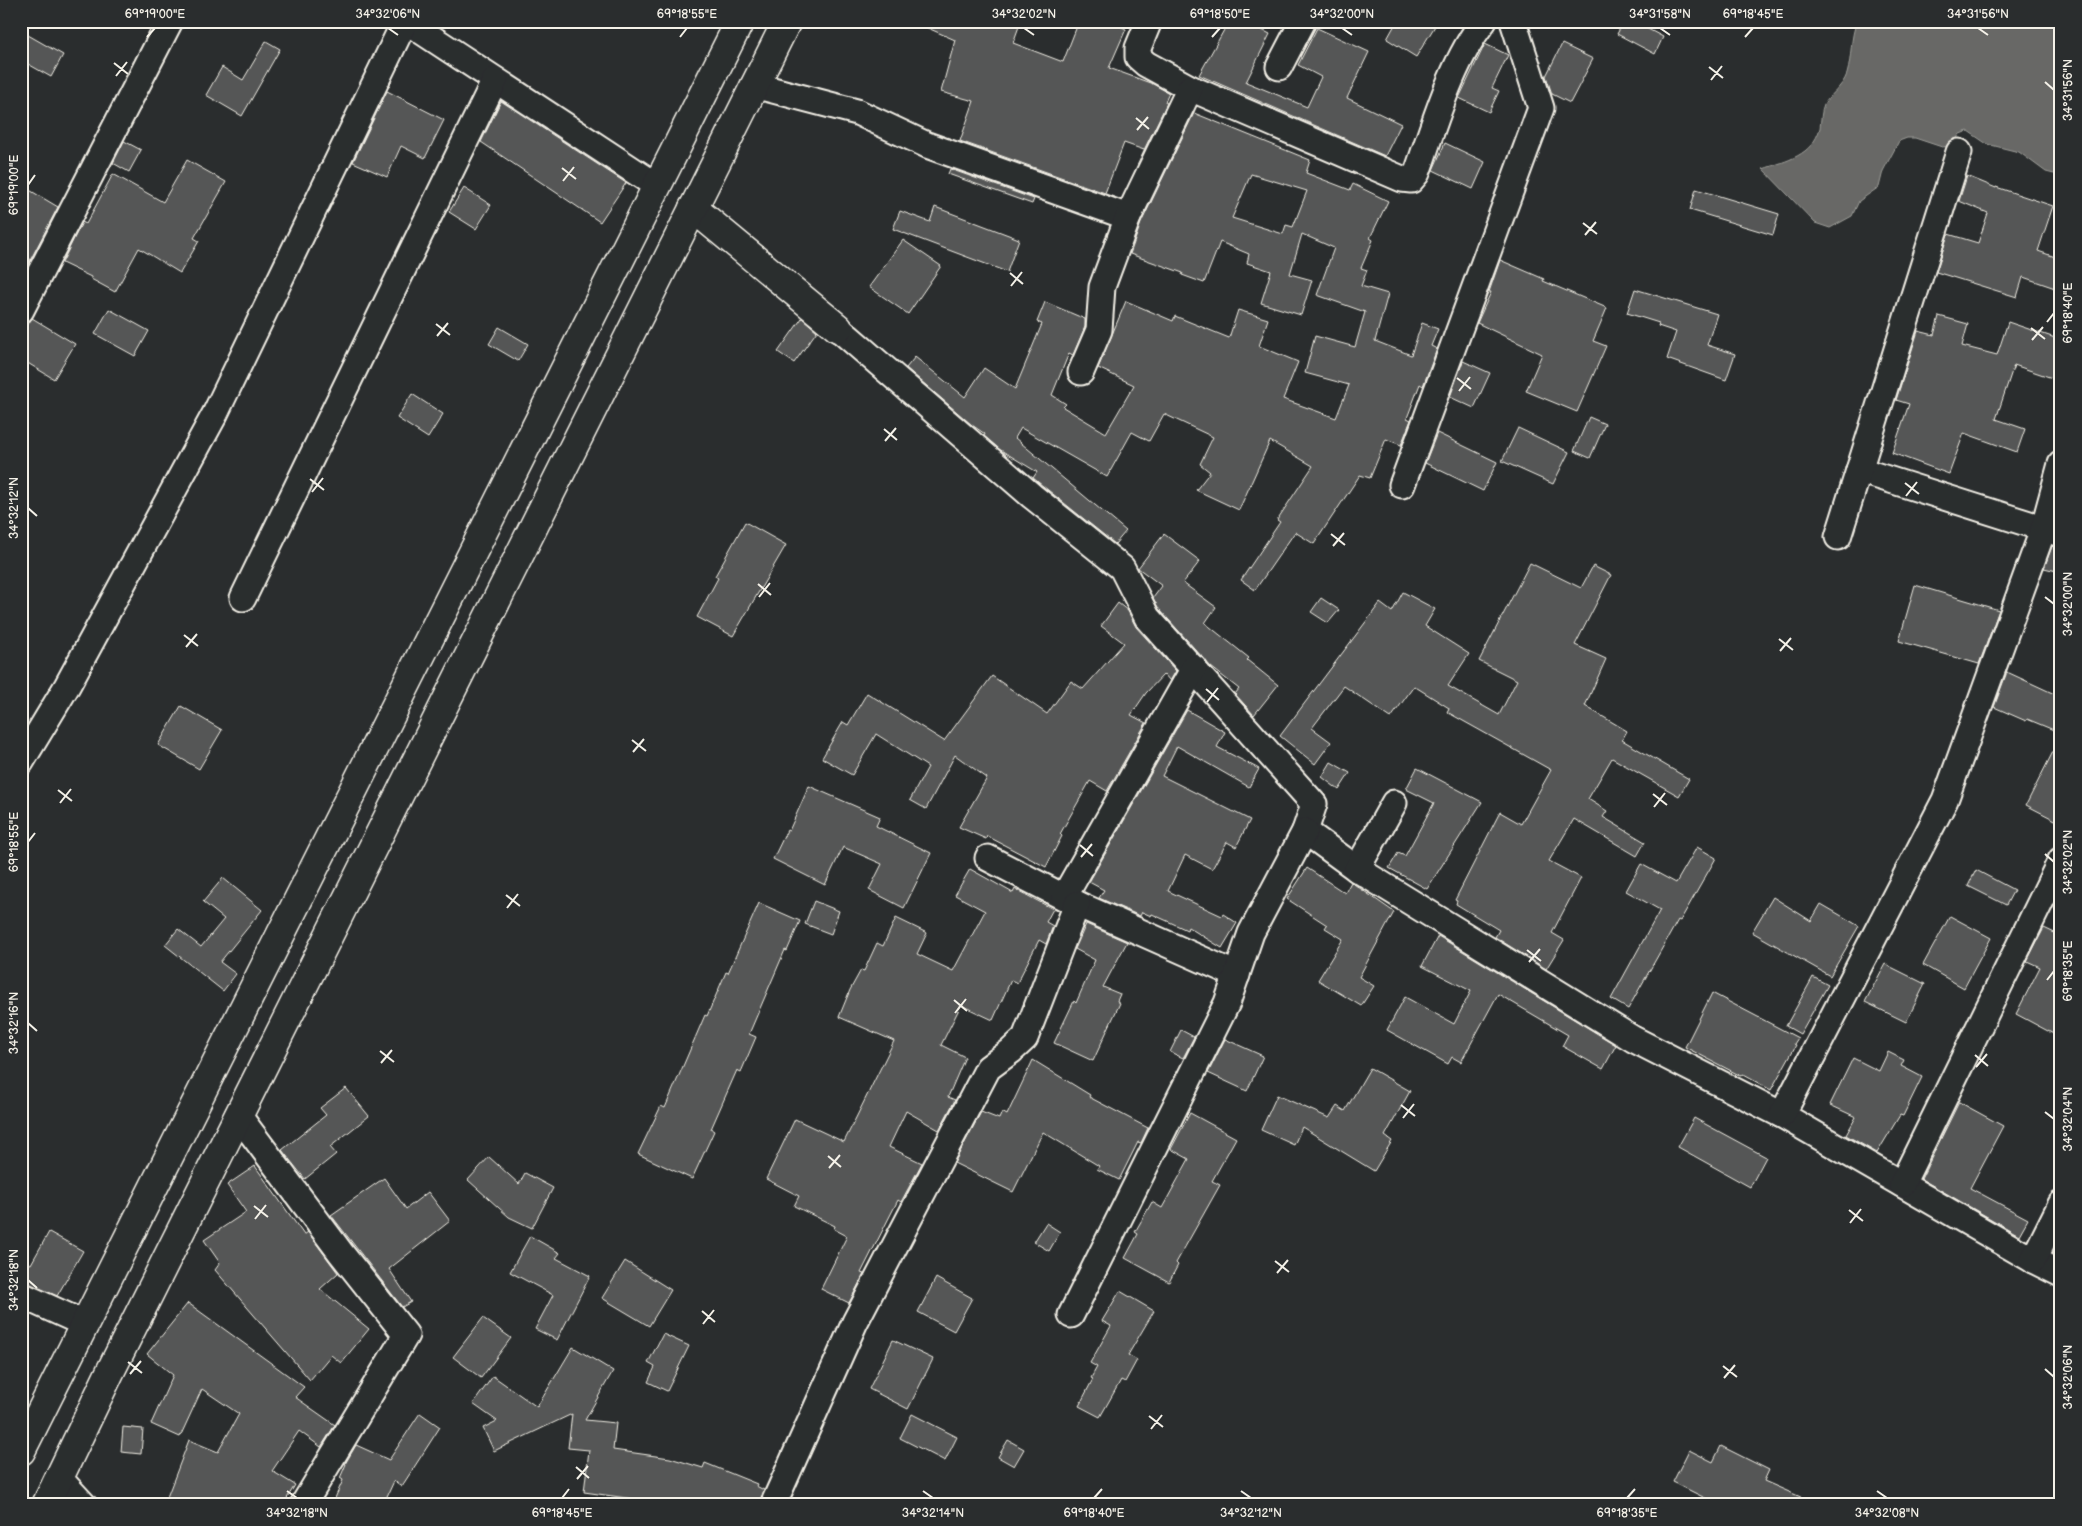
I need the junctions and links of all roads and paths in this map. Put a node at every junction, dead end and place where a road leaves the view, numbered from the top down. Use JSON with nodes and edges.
{"nodes":[{"id":1,"x":170,"y":21,"type":"edge"},
{"id":2,"x":406,"y":21,"type":"edge"},
{"id":3,"x":740,"y":21,"type":"edge"},
{"id":4,"x":787,"y":21,"type":"edge"},
{"id":5,"x":1149,"y":21,"type":"edge"},
{"id":6,"x":1303,"y":21,"type":"edge"},
{"id":7,"x":1484,"y":21,"type":"edge"},
{"id":8,"x":1513,"y":21,"type":"edge"},
{"id":9,"x":1279,"y":66,"type":"dead end"},
{"id":10,"x":496,"y":80,"type":"junction"},
{"id":11,"x":754,"y":85,"type":"junction"},
{"id":12,"x":1190,"y":88,"type":"junction"},
{"id":13,"x":1959,"y":152,"type":"dead end"},
{"id":14,"x":657,"y":186,"type":"junction"},
{"id":15,"x":693,"y":208,"type":"junction"},
{"id":16,"x":1128,"y":217,"type":"junction"},
{"id":17,"x":21,"y":310,"type":"edge"},
{"id":18,"x":838,"y":328,"type":"joint"},
{"id":19,"x":1080,"y":372,"type":"dead end"},
{"id":20,"x":2061,"y":464,"type":"edge"},
{"id":21,"x":1859,"y":470,"type":"junction"},
{"id":22,"x":1402,"y":485,"type":"dead end"},
{"id":23,"x":2052,"y":532,"type":"edge"},
{"id":24,"x":1838,"y":537,"type":"dead end"},
{"id":25,"x":243,"y":598,"type":"dead end"},
{"id":26,"x":1194,"y":668,"type":"junction"},
{"id":27,"x":21,"y":762,"type":"edge"},
{"id":28,"x":1394,"y":803,"type":"dead end"},
{"id":29,"x":1305,"y":831,"type":"junction"},
{"id":30,"x":988,"y":858,"type":"dead end"},
{"id":31,"x":2061,"y":860,"type":"edge"},
{"id":32,"x":1358,"y":868,"type":"junction"},
{"id":33,"x":1071,"y":900,"type":"junction"},
{"id":34,"x":287,"y":921,"type":"junction"},
{"id":35,"x":326,"y":940,"type":"junction"},
{"id":36,"x":1237,"y":975,"type":"junction"},
{"id":37,"x":238,"y":1115,"type":"junction"},
{"id":38,"x":1782,"y":1115,"type":"junction"},
{"id":39,"x":1902,"y":1184,"type":"junction"},
{"id":40,"x":2061,"y":1204,"type":"edge"},
{"id":41,"x":2033,"y":1260,"type":"junction"},
{"id":42,"x":2061,"y":1274,"type":"edge"},
{"id":43,"x":21,"y":1295,"type":"edge"},
{"id":44,"x":1071,"y":1315,"type":"dead end"},
{"id":45,"x":85,"y":1324,"type":"junction"},
{"id":46,"x":21,"y":1451,"type":"edge"},
{"id":47,"x":59,"y":1478,"type":"junction"},
{"id":48,"x":46,"y":1505,"type":"edge"},
{"id":49,"x":84,"y":1505,"type":"edge"},
{"id":50,"x":303,"y":1505,"type":"edge"},
{"id":51,"x":773,"y":1505,"type":"edge"}],
"edges":[{"from":1,"to":17,"type":"street"},
{"from":2,"to":10,"type":"street"},
{"from":2,"to":27,"type":"street"},
{"from":3,"to":14,"type":"street"},
{"from":4,"to":11,"type":"street"},
{"from":5,"to":12,"type":"street"},
{"from":6,"to":9,"type":"street"},
{"from":7,"to":12,"type":"street"},
{"from":8,"to":22,"type":"street"},
{"from":10,"to":14,"type":"street"},
{"from":10,"to":25,"type":"street"},
{"from":11,"to":15,"type":"street"},
{"from":11,"to":16,"type":"street"},
{"from":12,"to":16,"type":"street"},
{"from":13,"to":21,"type":"street"},
{"from":14,"to":34,"type":"street"},
{"from":15,"to":18,"type":"street"},
{"from":15,"to":35,"type":"street"},
{"from":16,"to":19,"type":"street"},
{"from":18,"to":26,"type":"street"},
{"from":20,"to":23,"type":"street"},
{"from":21,"to":23,"type":"street"},
{"from":21,"to":24,"type":"street"},
{"from":23,"to":38,"type":"street"},
{"from":26,"to":29,"type":"street"},
{"from":26,"to":33,"type":"street"},
{"from":28,"to":32,"type":"street"},
{"from":29,"to":32,"type":"street"},
{"from":29,"to":36,"type":"street"},
{"from":30,"to":33,"type":"street"},
{"from":31,"to":39,"type":"street"},
{"from":32,"to":38,"type":"street"},
{"from":33,"to":36,"type":"street"},
{"from":33,"to":51,"type":"street"},
{"from":34,"to":35,"type":"street"},
{"from":34,"to":45,"type":"street"},
{"from":35,"to":37,"type":"street"},
{"from":36,"to":44,"type":"street"},
{"from":37,"to":47,"type":"street"},
{"from":37,"to":50,"type":"street"},
{"from":38,"to":39,"type":"street"},
{"from":39,"to":41,"type":"street"},
{"from":40,"to":41,"type":"street"},
{"from":41,"to":42,"type":"street"},
{"from":43,"to":45,"type":"street"},
{"from":45,"to":46,"type":"street"},
{"from":47,"to":48,"type":"street"},
{"from":47,"to":49,"type":"street"}]}
